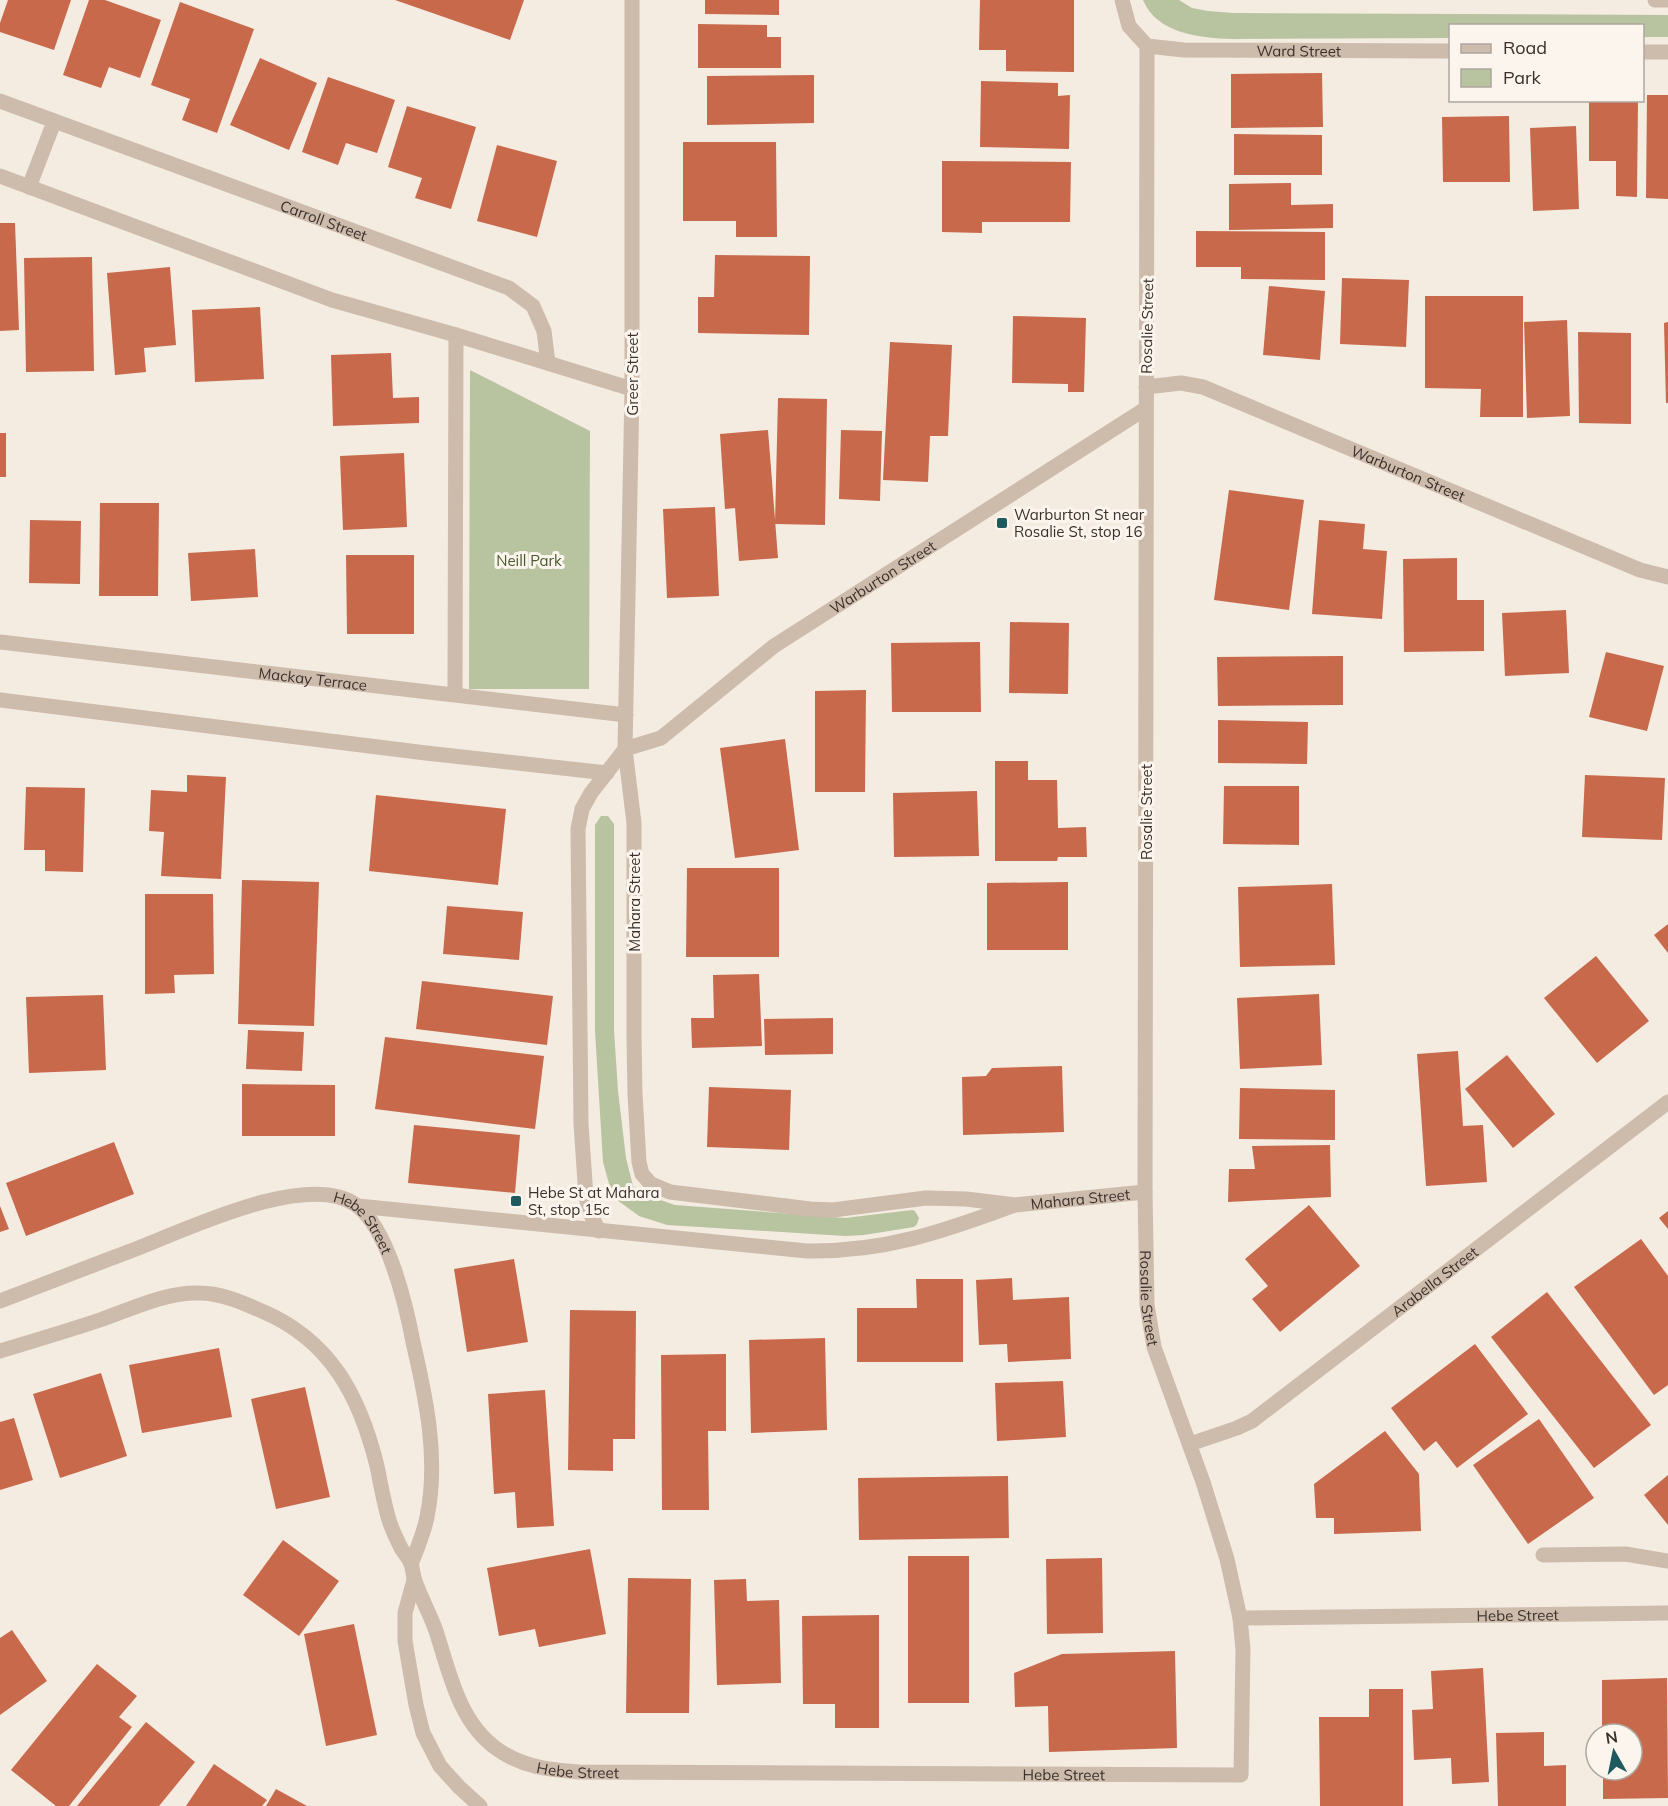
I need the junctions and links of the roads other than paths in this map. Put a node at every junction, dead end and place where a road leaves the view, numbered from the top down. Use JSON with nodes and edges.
{"nodes":[{"id":1,"x":632,"y":0,"type":"edge"},
{"id":2,"x":1122,"y":0,"type":"edge"},
{"id":3,"x":1655,"y":0,"type":"edge"},
{"id":4,"x":1668,"y":0,"type":"edge"},
{"id":5,"x":1147,"y":46,"type":"junction"},
{"id":6,"x":1449,"y":51,"type":"edge"},
{"id":7,"x":1644,"y":52,"type":"edge"},
{"id":8,"x":1668,"y":52,"type":"edge"},
{"id":9,"x":0,"y":101,"type":"edge"},
{"id":10,"x":54,"y":122,"type":"junction"},
{"id":11,"x":0,"y":176,"type":"edge"},
{"id":12,"x":29,"y":187,"type":"junction"},
{"id":13,"x":456,"y":335,"type":"junction"},
{"id":14,"x":548,"y":363,"type":"junction"},
{"id":15,"x":1146,"y":387,"type":"junction"},
{"id":16,"x":632,"y":389,"type":"junction"},
{"id":17,"x":1145,"y":410,"type":"junction"},
{"id":18,"x":1668,"y":577,"type":"edge"},
{"id":19,"x":0,"y":642,"type":"edge"},
{"id":20,"x":455,"y":694,"type":"junction"},
{"id":21,"x":0,"y":700,"type":"edge"},
{"id":22,"x":626,"y":715,"type":"junction"},
{"id":23,"x":626,"y":749,"type":"junction"},
{"id":24,"x":607,"y":773,"type":"junction"},
{"id":25,"x":1668,"y":1101,"type":"edge"},
{"id":26,"x":1145,"y":1192,"type":"junction"},
{"id":27,"x":1015,"y":1205,"type":"junction"},
{"id":28,"x":358,"y":1206,"type":"junction"},
{"id":29,"x":599,"y":1230,"type":"junction"},
{"id":30,"x":0,"y":1301,"type":"edge"},
{"id":31,"x":0,"y":1351,"type":"edge"},
{"id":32,"x":1190,"y":1444,"type":"junction"},
{"id":33,"x":1543,"y":1555,"type":"dead end"},
{"id":34,"x":1668,"y":1560,"type":"edge"},
{"id":35,"x":411,"y":1564,"type":"junction"},
{"id":36,"x":414,"y":1580,"type":"junction"},
{"id":37,"x":1668,"y":1613,"type":"edge"},
{"id":38,"x":1240,"y":1618,"type":"junction"},
{"id":39,"x":480,"y":1806,"type":"edge"}],
"edges":[{"from":1,"to":16,"type":"street","name":"Greer Street"},
{"from":2,"to":5,"type":"street"},
{"from":3,"to":4,"type":"street"},
{"from":5,"to":6,"type":"street","name":"Ward Street"},
{"from":5,"to":15,"type":"street","name":"Rosalie Street"},
{"from":7,"to":8,"type":"street"},
{"from":9,"to":10,"type":"street","name":"Carroll Street"},
{"from":10,"to":12,"type":"street"},
{"from":10,"to":14,"type":"street","name":"Carroll Street"},
{"from":11,"to":12,"type":"street"},
{"from":12,"to":13,"type":"street"},
{"from":13,"to":14,"type":"street"},
{"from":13,"to":20,"type":"street"},
{"from":14,"to":16,"type":"street"},
{"from":15,"to":17,"type":"street","name":"Rosalie Street"},
{"from":15,"to":18,"type":"street","name":"Warburton Street"},
{"from":16,"to":22,"type":"street","name":"Greer Street"},
{"from":17,"to":23,"type":"street","name":"Warburton Street"},
{"from":17,"to":26,"type":"street","name":"Rosalie Street"},
{"from":19,"to":20,"type":"street","name":"Mackay Terrace"},
{"from":20,"to":22,"type":"street","name":"Mackay Terrace"},
{"from":21,"to":24,"type":"street"},
{"from":22,"to":23,"type":"street","name":"Greer Street"},
{"from":23,"to":24,"type":"street"},
{"from":23,"to":27,"type":"street","name":"Mahara Street"},
{"from":24,"to":29,"type":"street"},
{"from":25,"to":32,"type":"street","name":"Arabella Street"},
{"from":26,"to":27,"type":"street","name":"Mahara Street"},
{"from":26,"to":32,"type":"street","name":"Rosalie Street"},
{"from":27,"to":29,"type":"street","name":"Mahara Street"},
{"from":28,"to":29,"type":"street","name":"Mahara Street"},
{"from":28,"to":30,"type":"street","name":"Hebe Street"},
{"from":28,"to":35,"type":"street","name":"Hebe Street"},
{"from":31,"to":35,"type":"street","name":"Hebe Street"},
{"from":32,"to":38,"type":"street","name":"Rosalie Street"},
{"from":33,"to":34,"type":"street"},
{"from":35,"to":36,"type":"street","name":"Hebe Street"},
{"from":36,"to":38,"type":"street","name":"Hebe Street"},
{"from":36,"to":39,"type":"street","name":"Hebe Street"},
{"from":37,"to":38,"type":"street","name":"Hebe Street"}]}
